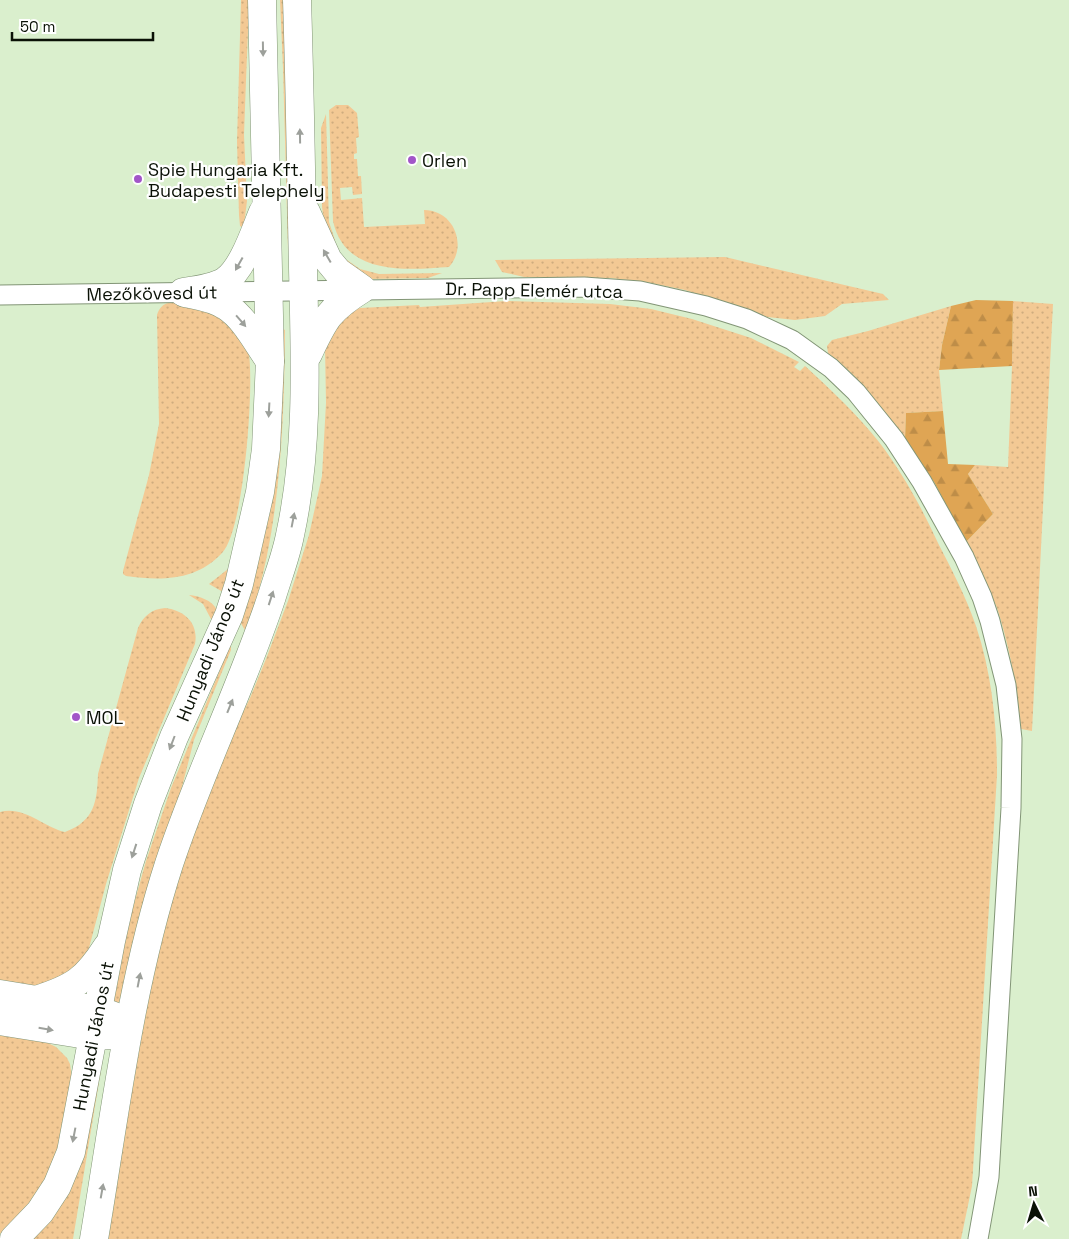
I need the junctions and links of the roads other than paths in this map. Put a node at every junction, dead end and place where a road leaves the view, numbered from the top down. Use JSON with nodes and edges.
{"nodes":[{"id":1,"x":262,"y":0,"type":"edge"},
{"id":2,"x":297,"y":0,"type":"edge"},
{"id":3,"x":302,"y":202,"type":"junction"},
{"id":4,"x":267,"y":204,"type":"junction"},
{"id":5,"x":362,"y":289,"type":"junction"},
{"id":6,"x":269,"y":291,"type":"junction"},
{"id":7,"x":304,"y":291,"type":"junction"},
{"id":8,"x":184,"y":292,"type":"junction"},
{"id":9,"x":0,"y":295,"type":"edge"},
{"id":10,"x":305,"y":360,"type":"junction"},
{"id":11,"x":270,"y":361,"type":"junction"},
{"id":12,"x":111,"y":941,"type":"junction"},
{"id":13,"x":0,"y":994,"type":"edge"},
{"id":14,"x":35,"y":1000,"type":"junction"},
{"id":15,"x":0,"y":1021,"type":"edge"},
{"id":16,"x":95,"y":1023,"type":"junction"},
{"id":17,"x":129,"y":1028,"type":"junction"},
{"id":18,"x":14,"y":1239,"type":"edge"},
{"id":19,"x":94,"y":1239,"type":"edge"},
{"id":20,"x":978,"y":1239,"type":"edge"}],
"edges":[{"from":1,"to":4,"type":"main road","name":"Hunyadi János út","one_way":true},
{"from":3,"to":2,"type":"main road","name":"Hunyadi János út","one_way":true},
{"from":5,"to":3,"type":"main road","one_way":true},
{"from":3,"to":7,"type":"main road","name":"Hunyadi János út"},
{"from":4,"to":6,"type":"main road","name":"Hunyadi János út"},
{"from":4,"to":8,"type":"main road","one_way":true},
{"from":5,"to":7,"type":"street","name":"Dr. Papp Elemér utca"},
{"from":5,"to":10,"type":"main road"},
{"from":5,"to":20,"type":"street","name":"Dr. Papp Elemér utca"},
{"from":6,"to":7,"type":"street","name":"Mezőkövesd út"},
{"from":6,"to":8,"type":"street","name":"Mezőkövesd út"},
{"from":6,"to":11,"type":"main road","name":"Hunyadi János út"},
{"from":7,"to":10,"type":"main road","name":"Hunyadi János út"},
{"from":8,"to":9,"type":"street","name":"Mezőkövesd út"},
{"from":8,"to":11,"type":"main road","one_way":true},
{"from":17,"to":10,"type":"main road","name":"Hunyadi János út","one_way":true},
{"from":11,"to":12,"type":"main road","name":"Hunyadi János út","one_way":true},
{"from":12,"to":14,"type":"main road"},
{"from":12,"to":16,"type":"main road","name":"Hunyadi János út"},
{"from":13,"to":14,"type":"main road"},
{"from":14,"to":16,"type":"main road"},
{"from":15,"to":16,"type":"main road","one_way":true},
{"from":16,"to":17,"type":"main road"},
{"from":16,"to":18,"type":"main road","name":"Hunyadi János út","one_way":true},
{"from":19,"to":17,"type":"main road","name":"Hunyadi János út","one_way":true}]}
